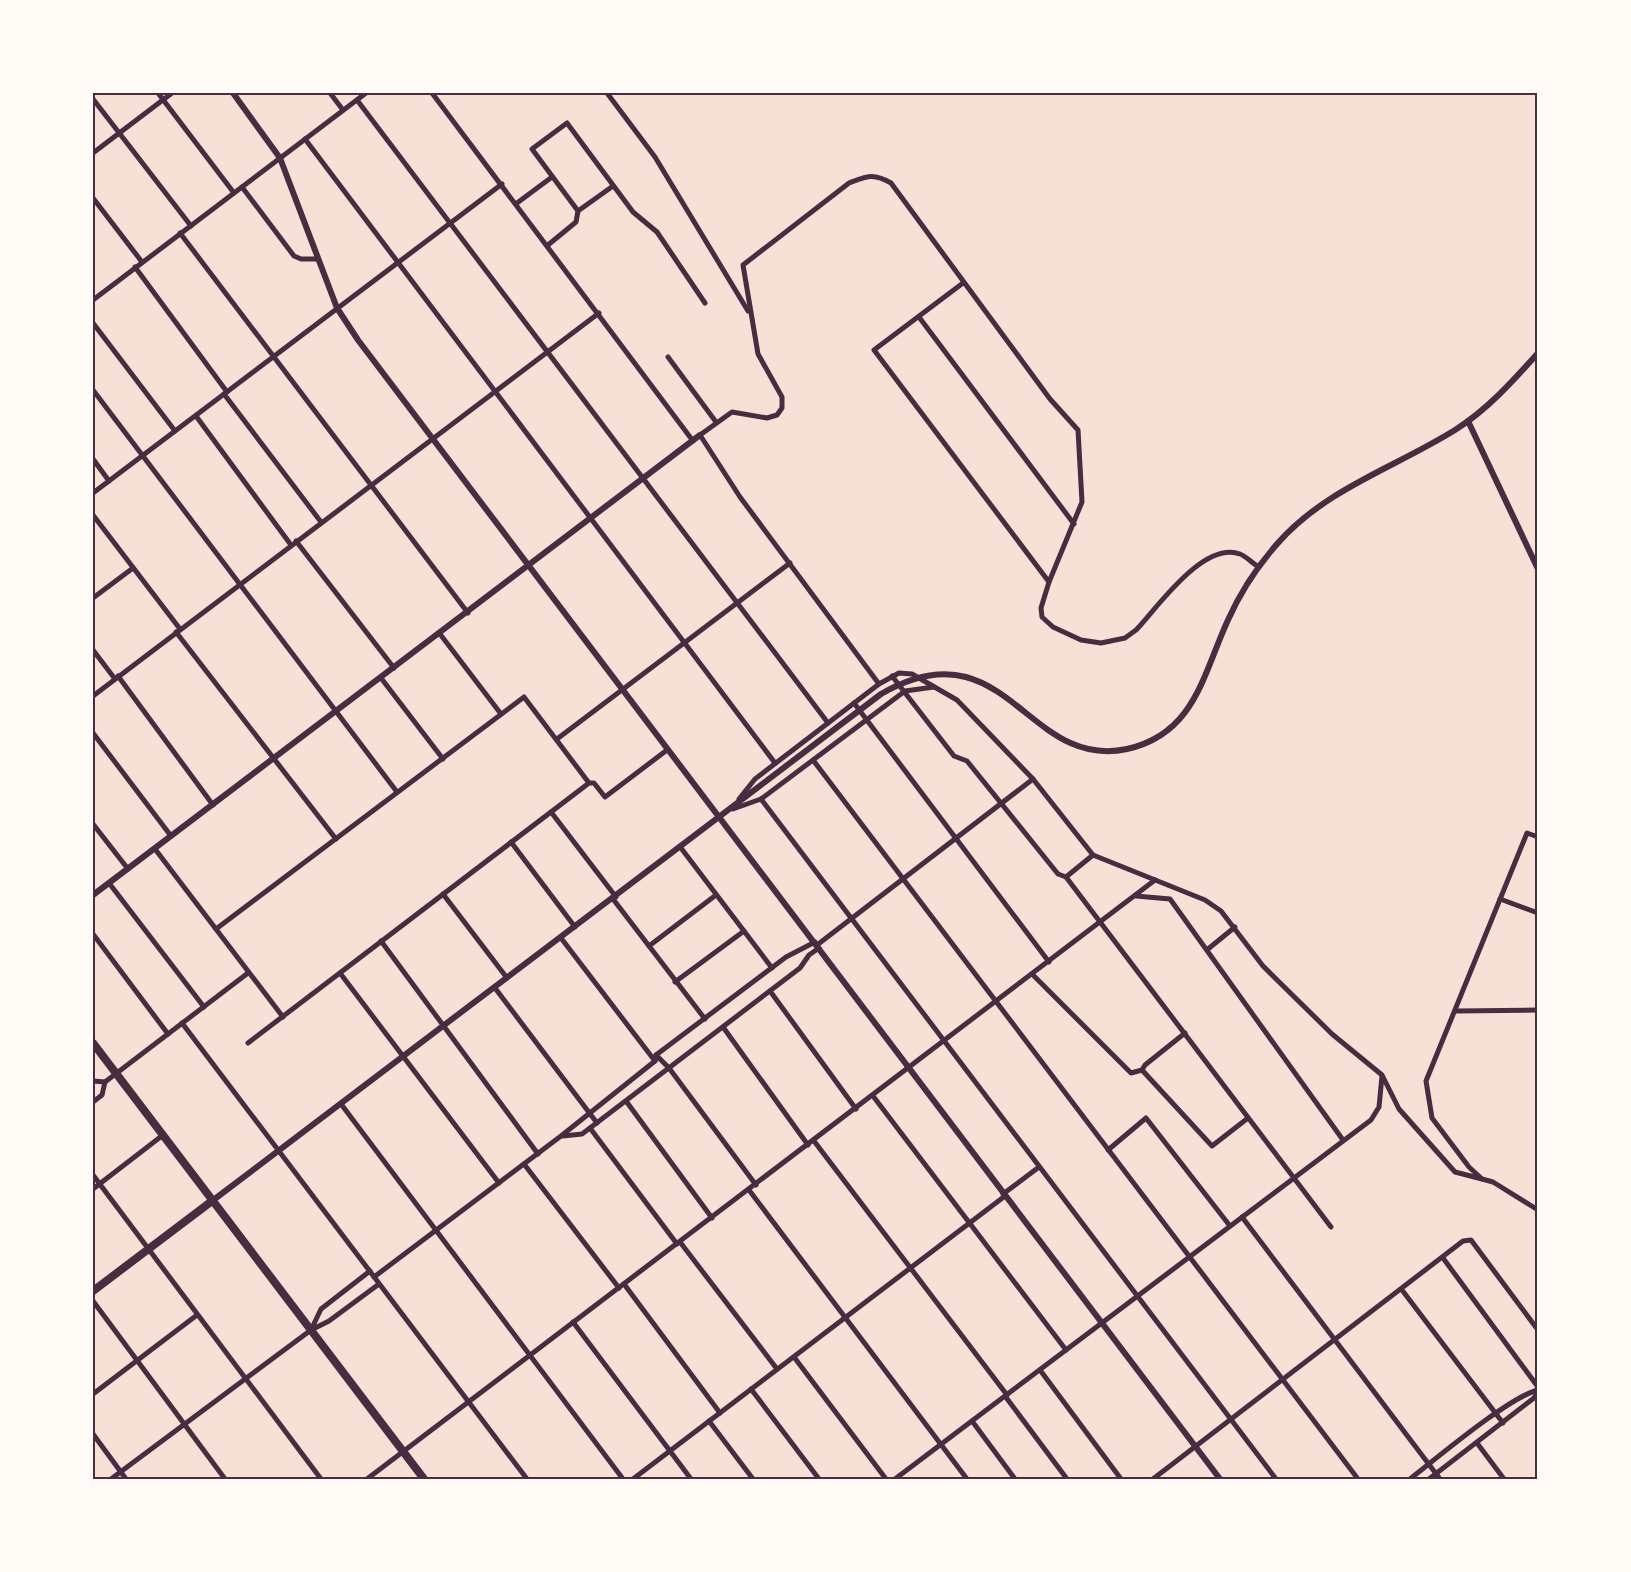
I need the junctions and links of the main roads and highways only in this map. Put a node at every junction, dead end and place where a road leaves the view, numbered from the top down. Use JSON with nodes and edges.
{"nodes":[{"id":1,"x":93,"y":1043,"type":"edge"},
{"id":2,"x":212,"y":1201,"type":"junction"},
{"id":3,"x":93,"y":1291,"type":"edge"},
{"id":4,"x":424,"y":1479,"type":"edge"}],
"edges":[{"from":1,"to":2,"type":"main road"},
{"from":2,"to":3,"type":"main road"},
{"from":2,"to":4,"type":"main road"}]}
